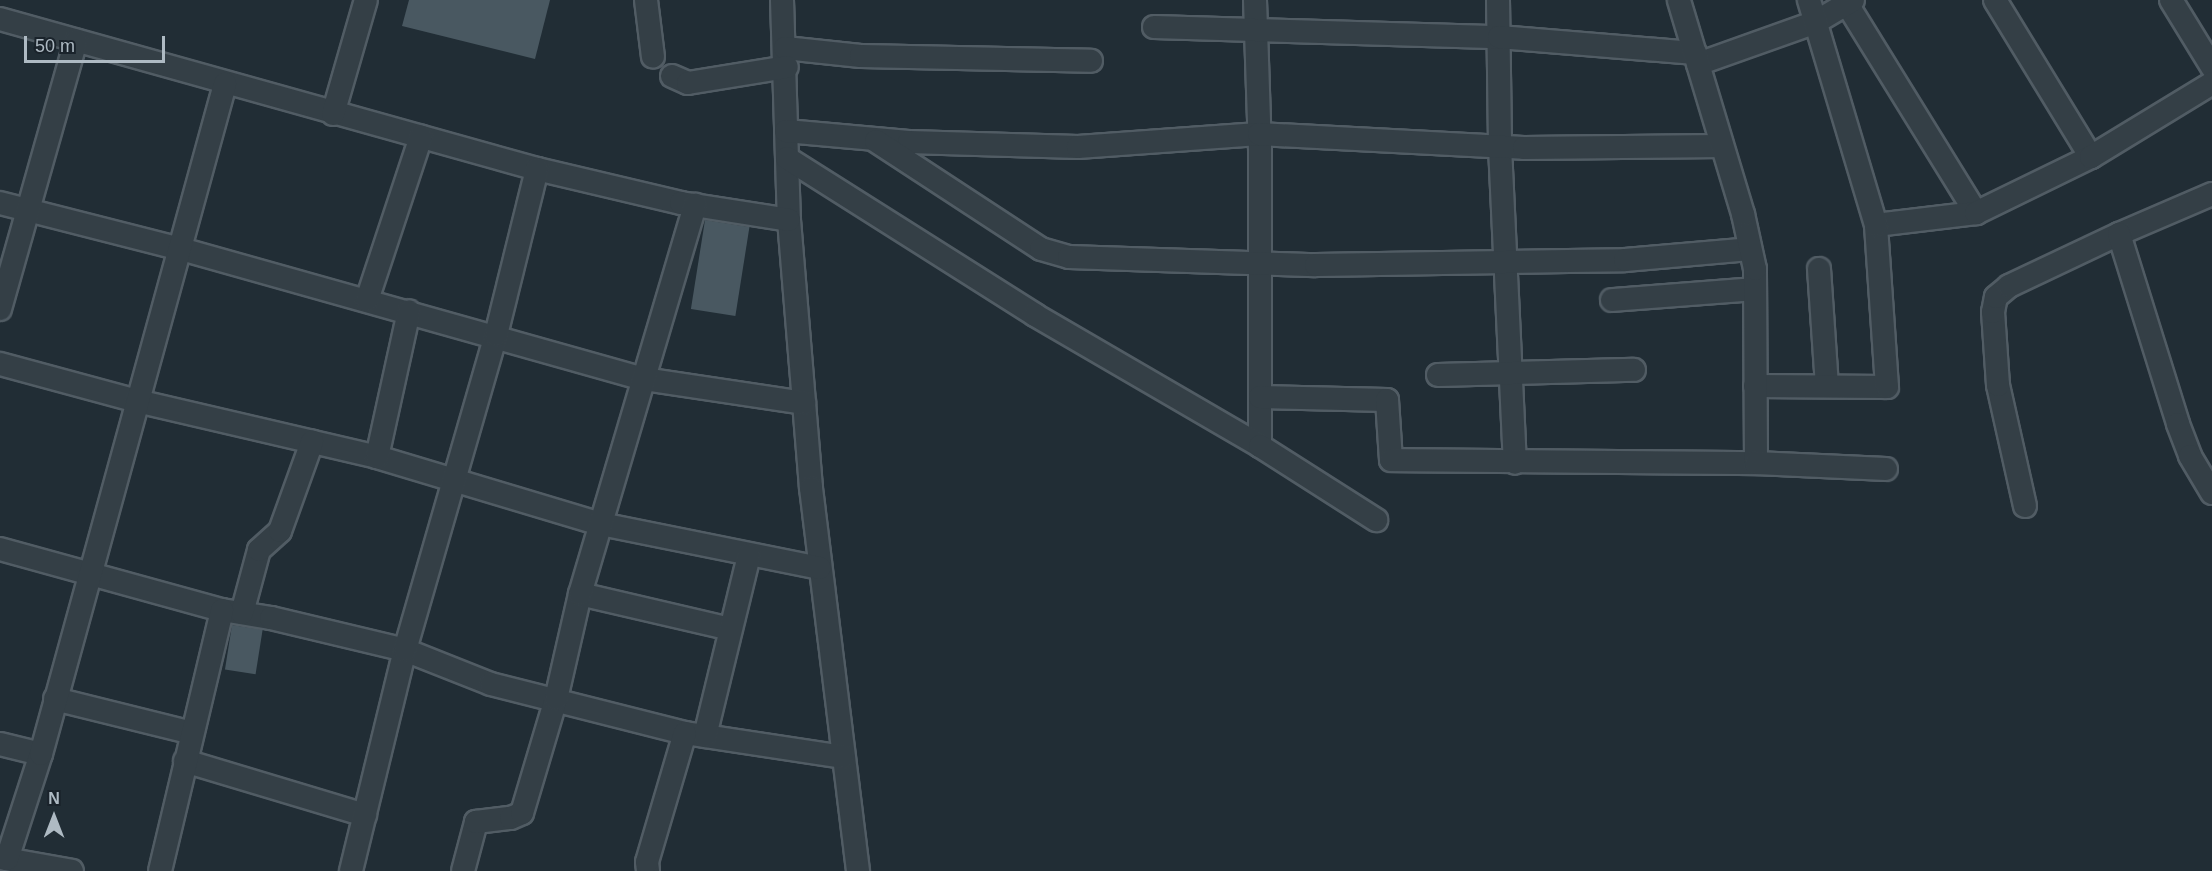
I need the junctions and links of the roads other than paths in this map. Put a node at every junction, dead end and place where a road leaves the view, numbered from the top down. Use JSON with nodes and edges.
{"nodes":[{"id":1,"x":366,"y":0,"type":"edge"},
{"id":2,"x":646,"y":0,"type":"edge"},
{"id":3,"x":782,"y":0,"type":"edge"},
{"id":4,"x":1255,"y":0,"type":"edge"},
{"id":5,"x":1498,"y":0,"type":"edge"},
{"id":6,"x":1679,"y":0,"type":"edge"},
{"id":7,"x":1809,"y":0,"type":"edge"},
{"id":8,"x":1995,"y":0,"type":"edge"},
{"id":9,"x":2171,"y":0,"type":"edge"},
{"id":10,"x":1850,"y":2,"type":"edge"},
{"id":11,"x":0,"y":19,"type":"edge"},
{"id":12,"x":1816,"y":22,"type":"junction"},
{"id":13,"x":1154,"y":27,"type":"dead end"},
{"id":14,"x":1256,"y":31,"type":"junction"},
{"id":15,"x":1499,"y":37,"type":"junction"},
{"id":16,"x":76,"y":41,"type":"junction"},
{"id":17,"x":653,"y":57,"type":"dead end"},
{"id":18,"x":786,"y":57,"type":"junction"},
{"id":19,"x":1696,"y":59,"type":"junction"},
{"id":20,"x":1091,"y":61,"type":"dead end"},
{"id":21,"x":2212,"y":67,"type":"edge"},
{"id":22,"x":672,"y":76,"type":"dead end"},
{"id":23,"x":2212,"y":83,"type":"edge"},
{"id":24,"x":225,"y":84,"type":"junction"},
{"id":25,"x":333,"y":114,"type":"junction"},
{"id":26,"x":786,"y":131,"type":"junction"},
{"id":27,"x":1259,"y":134,"type":"junction"},
{"id":28,"x":421,"y":137,"type":"junction"},
{"id":29,"x":872,"y":139,"type":"junction"},
{"id":30,"x":1722,"y":146,"type":"junction"},
{"id":31,"x":1500,"y":147,"type":"junction"},
{"id":32,"x":2091,"y":157,"type":"junction"},
{"id":33,"x":787,"y":158,"type":"junction"},
{"id":34,"x":537,"y":168,"type":"junction"},
{"id":35,"x":2212,"y":194,"type":"edge"},
{"id":36,"x":0,"y":203,"type":"edge"},
{"id":37,"x":695,"y":205,"type":"junction"},
{"id":38,"x":28,"y":210,"type":"junction"},
{"id":39,"x":1976,"y":213,"type":"junction"},
{"id":40,"x":789,"y":220,"type":"junction"},
{"id":41,"x":1876,"y":225,"type":"junction"},
{"id":42,"x":2119,"y":234,"type":"junction"},
{"id":43,"x":181,"y":249,"type":"junction"},
{"id":44,"x":1750,"y":249,"type":"junction"},
{"id":45,"x":1508,"y":263,"type":"junction"},
{"id":46,"x":1260,"y":265,"type":"junction"},
{"id":47,"x":1820,"y":269,"type":"dead end"},
{"id":48,"x":1755,"y":289,"type":"junction"},
{"id":49,"x":367,"y":300,"type":"junction"},
{"id":50,"x":1612,"y":300,"type":"dead end"},
{"id":51,"x":0,"y":309,"type":"edge"},
{"id":52,"x":409,"y":311,"type":"junction"},
{"id":53,"x":496,"y":335,"type":"junction"},
{"id":54,"x":0,"y":364,"type":"edge"},
{"id":55,"x":1634,"y":370,"type":"dead end"},
{"id":56,"x":1512,"y":373,"type":"junction"},
{"id":57,"x":1437,"y":375,"type":"dead end"},
{"id":58,"x":644,"y":379,"type":"junction"},
{"id":59,"x":1755,"y":386,"type":"junction"},
{"id":60,"x":1827,"y":386,"type":"junction"},
{"id":61,"x":1260,"y":397,"type":"junction"},
{"id":62,"x":137,"y":401,"type":"junction"},
{"id":63,"x":804,"y":403,"type":"junction"},
{"id":64,"x":312,"y":442,"type":"junction"},
{"id":65,"x":1260,"y":446,"type":"junction"},
{"id":66,"x":377,"y":458,"type":"junction"},
{"id":67,"x":1515,"y":463,"type":"junction"},
{"id":68,"x":1756,"y":463,"type":"junction"},
{"id":69,"x":1886,"y":469,"type":"dead end"},
{"id":70,"x":453,"y":483,"type":"junction"},
{"id":71,"x":2212,"y":493,"type":"edge"},
{"id":72,"x":2025,"y":506,"type":"dead end"},
{"id":73,"x":1376,"y":520,"type":"dead end"},
{"id":74,"x":601,"y":524,"type":"junction"},
{"id":75,"x":0,"y":549,"type":"edge"},
{"id":76,"x":749,"y":555,"type":"junction"},
{"id":77,"x":820,"y":568,"type":"junction"},
{"id":78,"x":88,"y":571,"type":"junction"},
{"id":79,"x":580,"y":594,"type":"junction"},
{"id":80,"x":232,"y":612,"type":"junction"},
{"id":81,"x":730,"y":629,"type":"junction"},
{"id":82,"x":405,"y":650,"type":"junction"},
{"id":83,"x":56,"y":699,"type":"junction"},
{"id":84,"x":556,"y":699,"type":"junction"},
{"id":85,"x":192,"y":733,"type":"junction"},
{"id":86,"x":695,"y":735,"type":"junction"},
{"id":87,"x":0,"y":744,"type":"edge"},
{"id":88,"x":41,"y":754,"type":"junction"},
{"id":89,"x":843,"y":757,"type":"junction"},
{"id":90,"x":185,"y":761,"type":"junction"},
{"id":91,"x":365,"y":815,"type":"junction"},
{"id":92,"x":3,"y":858,"type":"edge"},
{"id":93,"x":72,"y":871,"type":"edge"},
{"id":94,"x":160,"y":871,"type":"edge"},
{"id":95,"x":351,"y":871,"type":"edge"},
{"id":96,"x":463,"y":871,"type":"edge"},
{"id":97,"x":648,"y":871,"type":"edge"},
{"id":98,"x":858,"y":871,"type":"edge"}],
"edges":[{"from":1,"to":25,"type":"street"},
{"from":2,"to":17,"type":"street"},
{"from":3,"to":18,"type":"street"},
{"from":4,"to":14,"type":"street"},
{"from":5,"to":15,"type":"street"},
{"from":6,"to":19,"type":"street"},
{"from":7,"to":12,"type":"street"},
{"from":8,"to":32,"type":"street"},
{"from":9,"to":21,"type":"street"},
{"from":10,"to":12,"type":"street"},
{"from":10,"to":39,"type":"street"},
{"from":11,"to":16,"type":"street"},
{"from":12,"to":19,"type":"street"},
{"from":12,"to":41,"type":"street"},
{"from":13,"to":14,"type":"street"},
{"from":14,"to":15,"type":"street"},
{"from":14,"to":27,"type":"street"},
{"from":15,"to":19,"type":"street"},
{"from":15,"to":31,"type":"street"},
{"from":16,"to":24,"type":"street"},
{"from":16,"to":38,"type":"street"},
{"from":18,"to":20,"type":"street"},
{"from":18,"to":22,"type":"street"},
{"from":18,"to":26,"type":"street"},
{"from":19,"to":30,"type":"street"},
{"from":23,"to":32,"type":"street"},
{"from":24,"to":25,"type":"street"},
{"from":24,"to":43,"type":"street"},
{"from":25,"to":28,"type":"street"},
{"from":26,"to":29,"type":"street"},
{"from":26,"to":33,"type":"street"},
{"from":27,"to":29,"type":"street"},
{"from":27,"to":31,"type":"street"},
{"from":27,"to":46,"type":"street"},
{"from":28,"to":34,"type":"street"},
{"from":28,"to":49,"type":"street"},
{"from":29,"to":46,"type":"street"},
{"from":30,"to":31,"type":"street"},
{"from":30,"to":44,"type":"street"},
{"from":31,"to":45,"type":"street"},
{"from":32,"to":39,"type":"street"},
{"from":33,"to":40,"type":"street"},
{"from":33,"to":65,"type":"street"},
{"from":34,"to":37,"type":"street"},
{"from":34,"to":53,"type":"street"},
{"from":35,"to":42,"type":"street"},
{"from":36,"to":38,"type":"street"},
{"from":37,"to":40,"type":"street"},
{"from":37,"to":58,"type":"street"},
{"from":38,"to":43,"type":"street"},
{"from":38,"to":51,"type":"street"},
{"from":39,"to":41,"type":"street"},
{"from":40,"to":63,"type":"street"},
{"from":41,"to":60,"type":"street"},
{"from":42,"to":71,"type":"street"},
{"from":42,"to":72,"type":"street"},
{"from":43,"to":49,"type":"street"},
{"from":43,"to":62,"type":"street"},
{"from":44,"to":45,"type":"street"},
{"from":44,"to":48,"type":"street"},
{"from":45,"to":46,"type":"street"},
{"from":45,"to":56,"type":"street"},
{"from":46,"to":61,"type":"street"},
{"from":47,"to":60,"type":"street"},
{"from":48,"to":50,"type":"street"},
{"from":48,"to":59,"type":"street"},
{"from":49,"to":52,"type":"street"},
{"from":52,"to":53,"type":"street"},
{"from":52,"to":66,"type":"street"},
{"from":53,"to":58,"type":"street"},
{"from":53,"to":70,"type":"street"},
{"from":54,"to":62,"type":"street"},
{"from":55,"to":56,"type":"street"},
{"from":56,"to":57,"type":"street"},
{"from":56,"to":67,"type":"street"},
{"from":58,"to":63,"type":"street"},
{"from":58,"to":74,"type":"street"},
{"from":59,"to":60,"type":"street"},
{"from":59,"to":68,"type":"street"},
{"from":61,"to":65,"type":"street"},
{"from":61,"to":67,"type":"street"},
{"from":62,"to":64,"type":"street"},
{"from":62,"to":78,"type":"street"},
{"from":63,"to":77,"type":"street"},
{"from":64,"to":66,"type":"street"},
{"from":64,"to":80,"type":"street"},
{"from":65,"to":73,"type":"street"},
{"from":66,"to":70,"type":"street"},
{"from":67,"to":68,"type":"street"},
{"from":68,"to":69,"type":"street"},
{"from":70,"to":74,"type":"street"},
{"from":70,"to":82,"type":"street"},
{"from":74,"to":76,"type":"street"},
{"from":74,"to":79,"type":"street"},
{"from":75,"to":78,"type":"street"},
{"from":76,"to":77,"type":"street"},
{"from":76,"to":81,"type":"street"},
{"from":77,"to":89,"type":"street"},
{"from":78,"to":80,"type":"street"},
{"from":78,"to":83,"type":"street"},
{"from":79,"to":81,"type":"street"},
{"from":79,"to":84,"type":"street"},
{"from":80,"to":82,"type":"street"},
{"from":80,"to":85,"type":"street"},
{"from":81,"to":86,"type":"street"},
{"from":82,"to":84,"type":"street"},
{"from":82,"to":91,"type":"street"},
{"from":83,"to":85,"type":"street"},
{"from":83,"to":88,"type":"street"},
{"from":84,"to":86,"type":"street"},
{"from":84,"to":96,"type":"street"},
{"from":85,"to":90,"type":"street"},
{"from":86,"to":89,"type":"street"},
{"from":86,"to":97,"type":"street"},
{"from":87,"to":88,"type":"street"},
{"from":88,"to":92,"type":"street"},
{"from":89,"to":98,"type":"street"},
{"from":90,"to":91,"type":"street"},
{"from":90,"to":94,"type":"street"},
{"from":91,"to":95,"type":"street"},
{"from":92,"to":93,"type":"street"}]}
